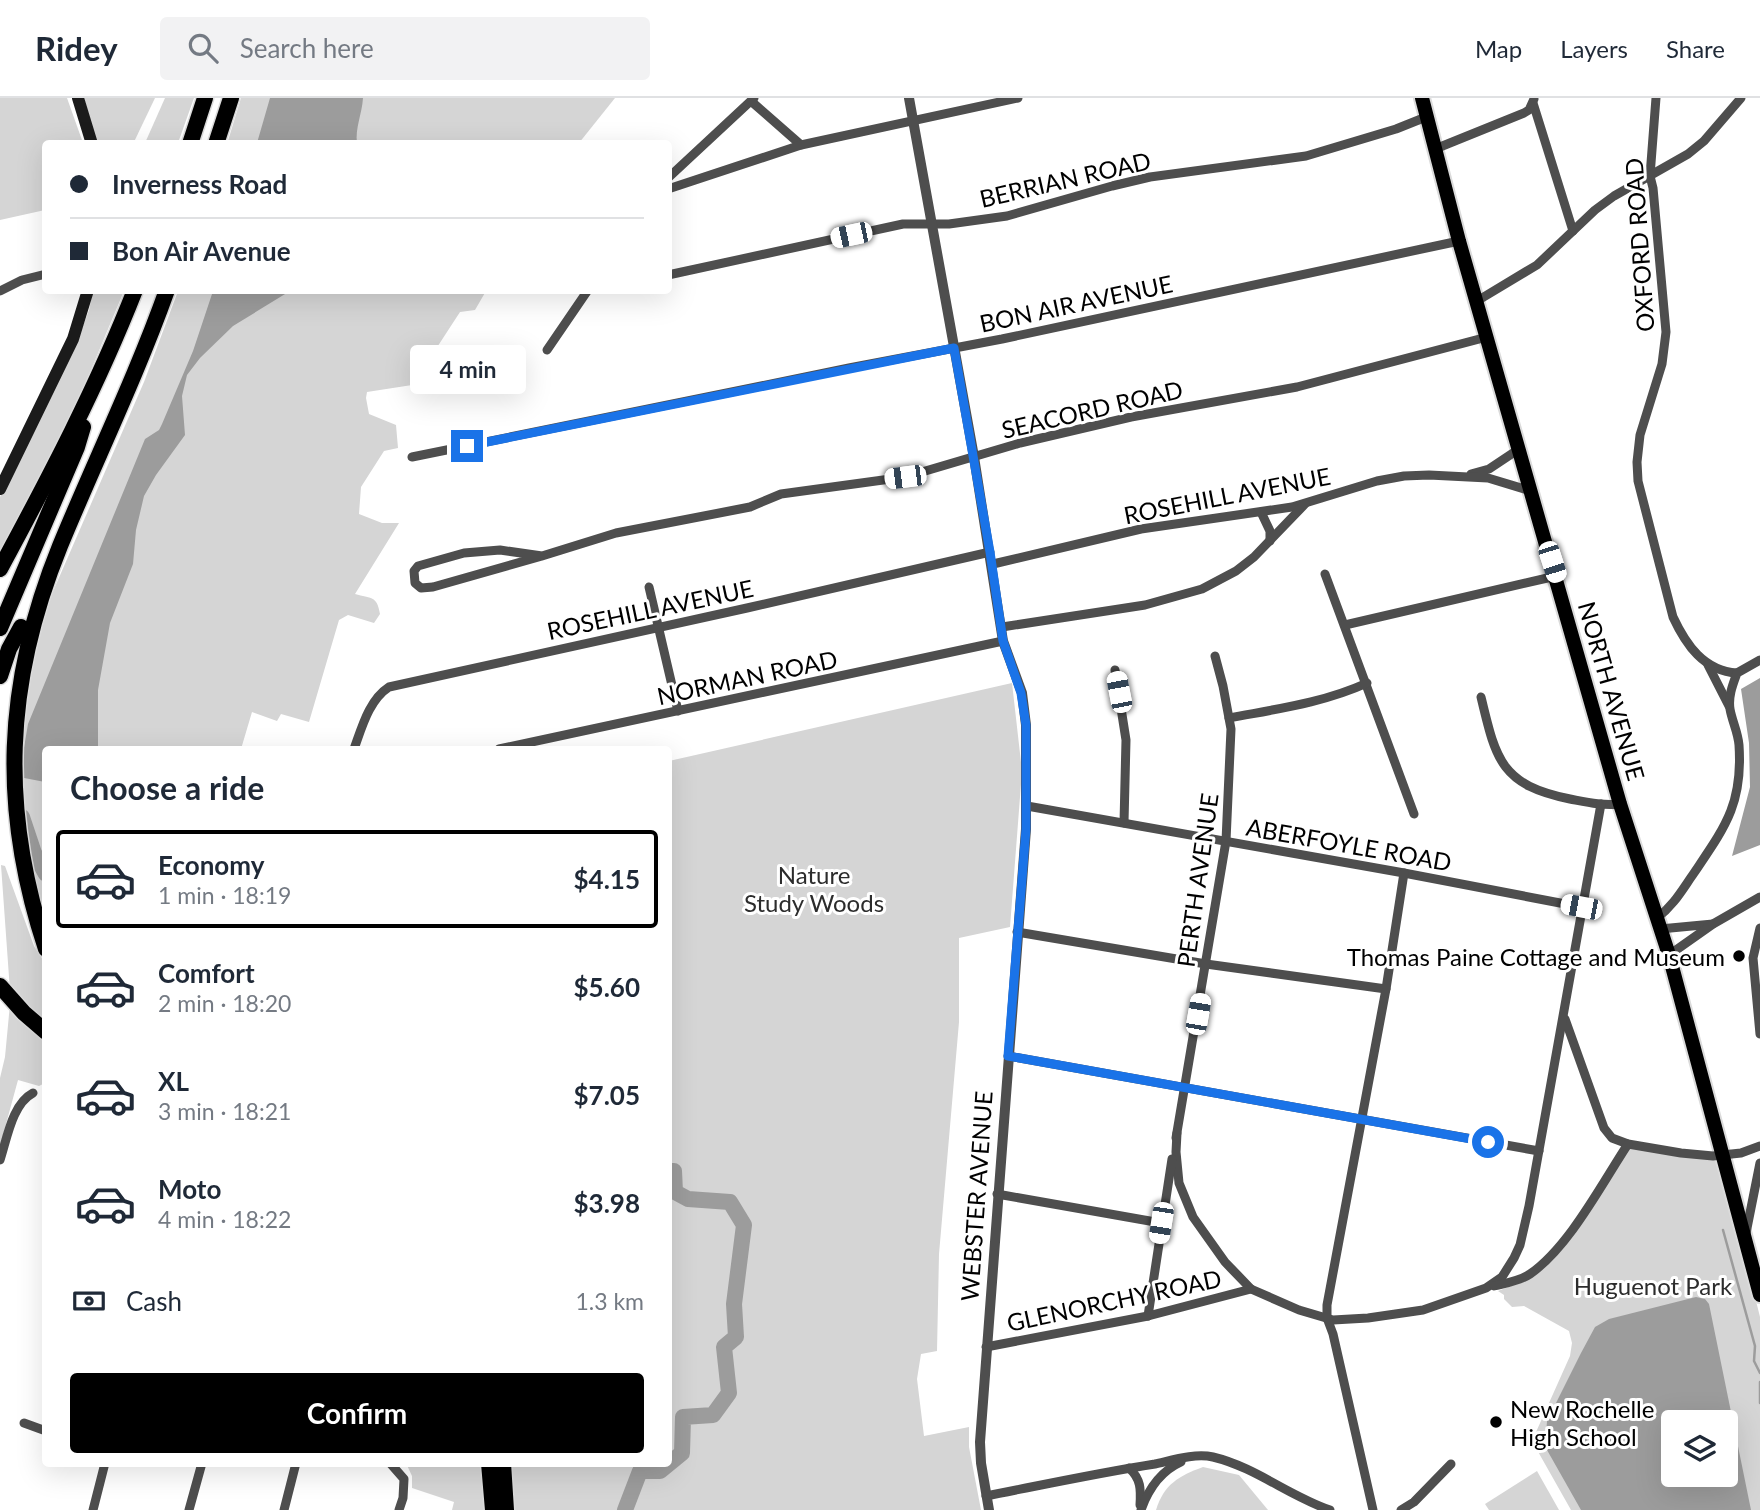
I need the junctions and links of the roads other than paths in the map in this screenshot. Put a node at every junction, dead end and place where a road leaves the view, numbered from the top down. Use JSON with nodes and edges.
{"nodes":[{"id":1,"x":78,"y":98,"type":"edge"},
{"id":2,"x":205,"y":98,"type":"edge"},
{"id":3,"x":231,"y":98,"type":"edge"},
{"id":4,"x":909,"y":98,"type":"edge"},
{"id":5,"x":1018,"y":98,"type":"edge"},
{"id":6,"x":1422,"y":98,"type":"edge"},
{"id":7,"x":1656,"y":98,"type":"edge"},
{"id":8,"x":1741,"y":98,"type":"edge"},
{"id":9,"x":753,"y":100,"type":"edge"},
{"id":10,"x":1534,"y":101,"type":"edge"},
{"id":11,"x":1426,"y":117,"type":"junction"},
{"id":12,"x":913,"y":121,"type":"junction"},
{"id":13,"x":91,"y":140,"type":"edge"},
{"id":14,"x":191,"y":140,"type":"edge"},
{"id":15,"x":217,"y":140,"type":"edge"},
{"id":16,"x":801,"y":145,"type":"junction"},
{"id":17,"x":1435,"y":149,"type":"junction"},
{"id":18,"x":672,"y":174,"type":"edge"},
{"id":19,"x":1650,"y":176,"type":"junction"},
{"id":20,"x":672,"y":189,"type":"edge"},
{"id":21,"x":931,"y":224,"type":"junction"},
{"id":22,"x":1573,"y":231,"type":"junction"},
{"id":23,"x":1459,"y":241,"type":"junction"},
{"id":24,"x":672,"y":274,"type":"edge"},
{"id":25,"x":42,"y":275,"type":"edge"},
{"id":26,"x":0,"y":291,"type":"edge"},
{"id":27,"x":87,"y":294,"type":"edge"},
{"id":28,"x":133,"y":294,"type":"edge"},
{"id":29,"x":165,"y":294,"type":"edge"},
{"id":30,"x":585,"y":294,"type":"edge"},
{"id":31,"x":1477,"y":301,"type":"junction"},
{"id":32,"x":1487,"y":337,"type":"junction"},
{"id":33,"x":954,"y":348,"type":"junction"},
{"id":34,"x":547,"y":350,"type":"dead end"},
{"id":35,"x":97,"y":380,"type":"junction"},
{"id":36,"x":1520,"y":449,"type":"junction"},
{"id":37,"x":412,"y":457,"type":"dead end"},
{"id":38,"x":974,"y":457,"type":"junction"},
{"id":39,"x":1470,"y":475,"type":"junction"},
{"id":40,"x":0,"y":489,"type":"edge"},
{"id":41,"x":1531,"y":491,"type":"junction"},
{"id":42,"x":1306,"y":502,"type":"junction"},
{"id":43,"x":1261,"y":512,"type":"junction"},
{"id":44,"x":1270,"y":541,"type":"junction"},
{"id":45,"x":990,"y":552,"type":"junction"},
{"id":46,"x":542,"y":556,"type":"junction"},
{"id":47,"x":992,"y":564,"type":"junction"},
{"id":48,"x":0,"y":569,"type":"edge"},
{"id":49,"x":1325,"y":574,"type":"dead end"},
{"id":50,"x":1556,"y":576,"type":"junction"},
{"id":51,"x":47,"y":578,"type":"junction"},
{"id":52,"x":649,"y":587,"type":"dead end"},
{"id":53,"x":1345,"y":625,"type":"junction"},
{"id":54,"x":659,"y":627,"type":"junction"},
{"id":55,"x":1002,"y":627,"type":"junction"},
{"id":56,"x":0,"y":628,"type":"edge"},
{"id":57,"x":1003,"y":641,"type":"junction"},
{"id":58,"x":1215,"y":656,"type":"dead end"},
{"id":59,"x":1760,"y":660,"type":"edge"},
{"id":60,"x":1707,"y":664,"type":"junction"},
{"id":61,"x":1115,"y":670,"type":"dead end"},
{"id":62,"x":1737,"y":673,"type":"junction"},
{"id":63,"x":0,"y":676,"type":"edge"},
{"id":64,"x":1367,"y":683,"type":"junction"},
{"id":65,"x":1481,"y":697,"type":"dead end"},
{"id":66,"x":1730,"y":708,"type":"junction"},
{"id":67,"x":678,"y":711,"type":"junction"},
{"id":68,"x":1229,"y":718,"type":"junction"},
{"id":69,"x":355,"y":746,"type":"edge"},
{"id":70,"x":513,"y":746,"type":"edge"},
{"id":71,"x":1601,"y":804,"type":"junction"},
{"id":72,"x":1620,"y":804,"type":"junction"},
{"id":73,"x":1027,"y":806,"type":"junction"},
{"id":74,"x":1414,"y":814,"type":"dead end"},
{"id":75,"x":1124,"y":823,"type":"junction"},
{"id":76,"x":1226,"y":841,"type":"junction"},
{"id":77,"x":1404,"y":873,"type":"junction"},
{"id":78,"x":1760,"y":897,"type":"edge"},
{"id":79,"x":1581,"y":907,"type":"junction"},
{"id":80,"x":1658,"y":923,"type":"junction"},
{"id":81,"x":1713,"y":924,"type":"junction"},
{"id":82,"x":1760,"y":928,"type":"edge"},
{"id":83,"x":1017,"y":932,"type":"junction"},
{"id":84,"x":42,"y":941,"type":"edge"},
{"id":85,"x":1669,"y":955,"type":"junction"},
{"id":86,"x":1206,"y":964,"type":"junction"},
{"id":87,"x":0,"y":986,"type":"edge"},
{"id":88,"x":1386,"y":989,"type":"junction"},
{"id":89,"x":1564,"y":1017,"type":"junction"},
{"id":90,"x":42,"y":1028,"type":"edge"},
{"id":91,"x":1760,"y":1034,"type":"edge"},
{"id":92,"x":1008,"y":1056,"type":"junction"},
{"id":93,"x":1185,"y":1089,"type":"junction"},
{"id":94,"x":33,"y":1093,"type":"dead end"},
{"id":95,"x":1361,"y":1119,"type":"junction"},
{"id":96,"x":1177,"y":1133,"type":"junction"},
{"id":97,"x":1628,"y":1144,"type":"junction"},
{"id":98,"x":1760,"y":1146,"type":"edge"},
{"id":99,"x":1539,"y":1151,"type":"junction"},
{"id":100,"x":1724,"y":1155,"type":"junction"},
{"id":101,"x":0,"y":1160,"type":"edge"},
{"id":102,"x":1760,"y":1163,"type":"edge"},
{"id":103,"x":997,"y":1194,"type":"junction"},
{"id":104,"x":1161,"y":1223,"type":"junction"},
{"id":105,"x":1745,"y":1235,"type":"junction"},
{"id":106,"x":1486,"y":1288,"type":"junction"},
{"id":107,"x":1251,"y":1289,"type":"junction"},
{"id":108,"x":1760,"y":1295,"type":"edge"},
{"id":109,"x":1147,"y":1316,"type":"junction"},
{"id":110,"x":1327,"y":1318,"type":"junction"},
{"id":111,"x":986,"y":1347,"type":"junction"},
{"id":112,"x":24,"y":1423,"type":"dead end"},
{"id":113,"x":42,"y":1430,"type":"edge"},
{"id":114,"x":1195,"y":1457,"type":"junction"},
{"id":115,"x":1451,"y":1464,"type":"dead end"},
{"id":116,"x":104,"y":1467,"type":"edge"},
{"id":117,"x":201,"y":1467,"type":"edge"},
{"id":118,"x":295,"y":1467,"type":"edge"},
{"id":119,"x":394,"y":1467,"type":"edge"},
{"id":120,"x":489,"y":1467,"type":"edge"},
{"id":121,"x":503,"y":1467,"type":"edge"},
{"id":122,"x":1129,"y":1468,"type":"junction"},
{"id":123,"x":986,"y":1496,"type":"junction"},
{"id":124,"x":93,"y":1510,"type":"edge"},
{"id":125,"x":189,"y":1510,"type":"edge"},
{"id":126,"x":284,"y":1510,"type":"edge"},
{"id":127,"x":399,"y":1510,"type":"edge"},
{"id":128,"x":493,"y":1510,"type":"edge"},
{"id":129,"x":506,"y":1510,"type":"edge"},
{"id":130,"x":989,"y":1510,"type":"edge"},
{"id":131,"x":1140,"y":1510,"type":"edge"},
{"id":132,"x":1330,"y":1510,"type":"edge"},
{"id":133,"x":1373,"y":1510,"type":"edge"},
{"id":134,"x":1401,"y":1510,"type":"edge"}],
"edges":[{"from":1,"to":13,"type":"main road"},
{"from":2,"to":14,"type":"highway"},
{"from":3,"to":15,"type":"highway"},
{"from":4,"to":12,"type":"street","name":"WEBSTER AVENUE"},
{"from":5,"to":12,"type":"street"},
{"from":6,"to":11,"type":"main road","name":"NORTH AVENUE"},
{"from":7,"to":19,"type":"street","name":"OXFORD ROAD"},
{"from":8,"to":19,"type":"street"},
{"from":9,"to":16,"type":"street"},
{"from":9,"to":18,"type":"street"},
{"from":10,"to":17,"type":"street"},
{"from":10,"to":22,"type":"street"},
{"from":11,"to":17,"type":"main road","name":"NORTH AVENUE"},
{"from":11,"to":21,"type":"street","name":"BERRIAN ROAD"},
{"from":12,"to":16,"type":"street"},
{"from":12,"to":21,"type":"street","name":"WEBSTER AVENUE"},
{"from":16,"to":20,"type":"street"},
{"from":17,"to":23,"type":"main road","name":"NORTH AVENUE"},
{"from":19,"to":22,"type":"street"},
{"from":19,"to":60,"type":"street","name":"OXFORD ROAD"},
{"from":21,"to":24,"type":"street","name":"BERRIAN ROAD"},
{"from":21,"to":33,"type":"street","name":"WEBSTER AVENUE"},
{"from":22,"to":31,"type":"street"},
{"from":23,"to":31,"type":"main road","name":"NORTH AVENUE"},
{"from":23,"to":33,"type":"street","name":"BON AIR AVENUE"},
{"from":25,"to":26,"type":"street"},
{"from":27,"to":40,"type":"main road"},
{"from":28,"to":35,"type":"highway"},
{"from":29,"to":51,"type":"highway"},
{"from":30,"to":34,"type":"street"},
{"from":31,"to":32,"type":"main road","name":"NORTH AVENUE"},
{"from":32,"to":36,"type":"main road","name":"NORTH AVENUE"},
{"from":32,"to":38,"type":"street","name":"SEACORD ROAD"},
{"from":33,"to":37,"type":"street","name":"BON AIR AVENUE"},
{"from":33,"to":38,"type":"street","name":"WEBSTER AVENUE"},
{"from":35,"to":48,"type":"highway"},
{"from":35,"to":56,"type":"highway"},
{"from":36,"to":39,"type":"street","name":"ROSEHILL AVENUE"},
{"from":36,"to":41,"type":"main road","name":"NORTH AVENUE"},
{"from":38,"to":45,"type":"street","name":"WEBSTER AVENUE"},
{"from":38,"to":46,"type":"street","name":"SEACORD ROAD"},
{"from":39,"to":41,"type":"street","name":"ROSEHILL AVENUE"},
{"from":39,"to":42,"type":"street","name":"ROSEHILL AVENUE"},
{"from":41,"to":50,"type":"main road","name":"NORTH AVENUE"},
{"from":42,"to":43,"type":"street","name":"ROSEHILL AVENUE"},
{"from":42,"to":44,"type":"street"},
{"from":43,"to":44,"type":"street"},
{"from":43,"to":47,"type":"street","name":"ROSEHILL AVENUE"},
{"from":44,"to":55,"type":"street"},
{"from":45,"to":47,"type":"street","name":"WEBSTER AVENUE"},
{"from":45,"to":54,"type":"street","name":"ROSEHILL AVENUE"},
{"from":46,"to":46,"type":"street","name":"SEACORD ROAD"},
{"from":47,"to":55,"type":"street","name":"WEBSTER AVENUE"},
{"from":49,"to":53,"type":"street"},
{"from":50,"to":53,"type":"street"},
{"from":50,"to":72,"type":"main road","name":"NORTH AVENUE"},
{"from":51,"to":63,"type":"highway"},
{"from":51,"to":84,"type":"highway"},
{"from":52,"to":54,"type":"street"},
{"from":53,"to":64,"type":"street"},
{"from":54,"to":67,"type":"street"},
{"from":54,"to":69,"type":"street","name":"ROSEHILL AVENUE"},
{"from":55,"to":57,"type":"street","name":"WEBSTER AVENUE"},
{"from":57,"to":67,"type":"street","name":"NORMAN ROAD"},
{"from":57,"to":73,"type":"street","name":"WEBSTER AVENUE"},
{"from":58,"to":68,"type":"street","name":"PERTH AVENUE"},
{"from":59,"to":62,"type":"street"},
{"from":60,"to":62,"type":"street"},
{"from":60,"to":66,"type":"street","name":"OXFORD ROAD"},
{"from":61,"to":75,"type":"street"},
{"from":62,"to":66,"type":"street"},
{"from":64,"to":68,"type":"street"},
{"from":64,"to":74,"type":"street"},
{"from":65,"to":71,"type":"street"},
{"from":66,"to":80,"type":"street"},
{"from":67,"to":70,"type":"street","name":"NORMAN ROAD"},
{"from":68,"to":76,"type":"street","name":"PERTH AVENUE"},
{"from":71,"to":72,"type":"street"},
{"from":71,"to":79,"type":"street"},
{"from":72,"to":80,"type":"main road","name":"NORTH AVENUE"},
{"from":73,"to":75,"type":"street","name":"ABERFOYLE ROAD"},
{"from":73,"to":83,"type":"street","name":"WEBSTER AVENUE"},
{"from":75,"to":76,"type":"street","name":"ABERFOYLE ROAD"},
{"from":76,"to":77,"type":"street","name":"ABERFOYLE ROAD"},
{"from":76,"to":86,"type":"street","name":"PERTH AVENUE"},
{"from":77,"to":79,"type":"street","name":"ABERFOYLE ROAD"},
{"from":77,"to":88,"type":"street"},
{"from":78,"to":81,"type":"street"},
{"from":79,"to":89,"type":"street"},
{"from":80,"to":81,"type":"street"},
{"from":80,"to":85,"type":"main road","name":"NORTH AVENUE"},
{"from":81,"to":85,"type":"street"},
{"from":82,"to":91,"type":"street"},
{"from":83,"to":86,"type":"street"},
{"from":83,"to":92,"type":"street","name":"WEBSTER AVENUE"},
{"from":85,"to":100,"type":"main road","name":"NORTH AVENUE"},
{"from":86,"to":88,"type":"street"},
{"from":86,"to":93,"type":"street","name":"PERTH AVENUE"},
{"from":87,"to":90,"type":"highway"},
{"from":88,"to":95,"type":"street"},
{"from":89,"to":97,"type":"street"},
{"from":89,"to":99,"type":"street"},
{"from":92,"to":93,"type":"street"},
{"from":92,"to":103,"type":"street","name":"WEBSTER AVENUE"},
{"from":93,"to":95,"type":"street"},
{"from":93,"to":96,"type":"street","name":"PERTH AVENUE"},
{"from":94,"to":101,"type":"street"},
{"from":95,"to":99,"type":"street"},
{"from":95,"to":110,"type":"street"},
{"from":96,"to":104,"type":"street","name":"PERTH AVENUE"},
{"from":96,"to":107,"type":"street"},
{"from":97,"to":100,"type":"street"},
{"from":97,"to":106,"type":"street"},
{"from":98,"to":100,"type":"street"},
{"from":99,"to":106,"type":"street"},
{"from":100,"to":105,"type":"main road","name":"NORTH AVENUE"},
{"from":102,"to":105,"type":"street"},
{"from":103,"to":104,"type":"street"},
{"from":103,"to":111,"type":"street","name":"WEBSTER AVENUE"},
{"from":104,"to":109,"type":"street","name":"PERTH AVENUE"},
{"from":105,"to":108,"type":"main road","name":"NORTH AVENUE"},
{"from":106,"to":110,"type":"street"},
{"from":107,"to":109,"type":"street","name":"GLENORCHY ROAD"},
{"from":107,"to":110,"type":"street"},
{"from":109,"to":111,"type":"street","name":"GLENORCHY ROAD"},
{"from":110,"to":133,"type":"street"},
{"from":111,"to":123,"type":"street","name":"WEBSTER AVENUE"},
{"from":112,"to":113,"type":"street"},
{"from":114,"to":122,"type":"street"},
{"from":114,"to":131,"type":"street"},
{"from":114,"to":132,"type":"street"},
{"from":115,"to":134,"type":"street"},
{"from":116,"to":124,"type":"street"},
{"from":117,"to":125,"type":"street"},
{"from":118,"to":126,"type":"street"},
{"from":119,"to":127,"type":"street"},
{"from":120,"to":128,"type":"highway"},
{"from":121,"to":129,"type":"highway"},
{"from":122,"to":123,"type":"street"},
{"from":122,"to":131,"type":"street"},
{"from":123,"to":130,"type":"street","name":"WEBSTER AVENUE"}]}
